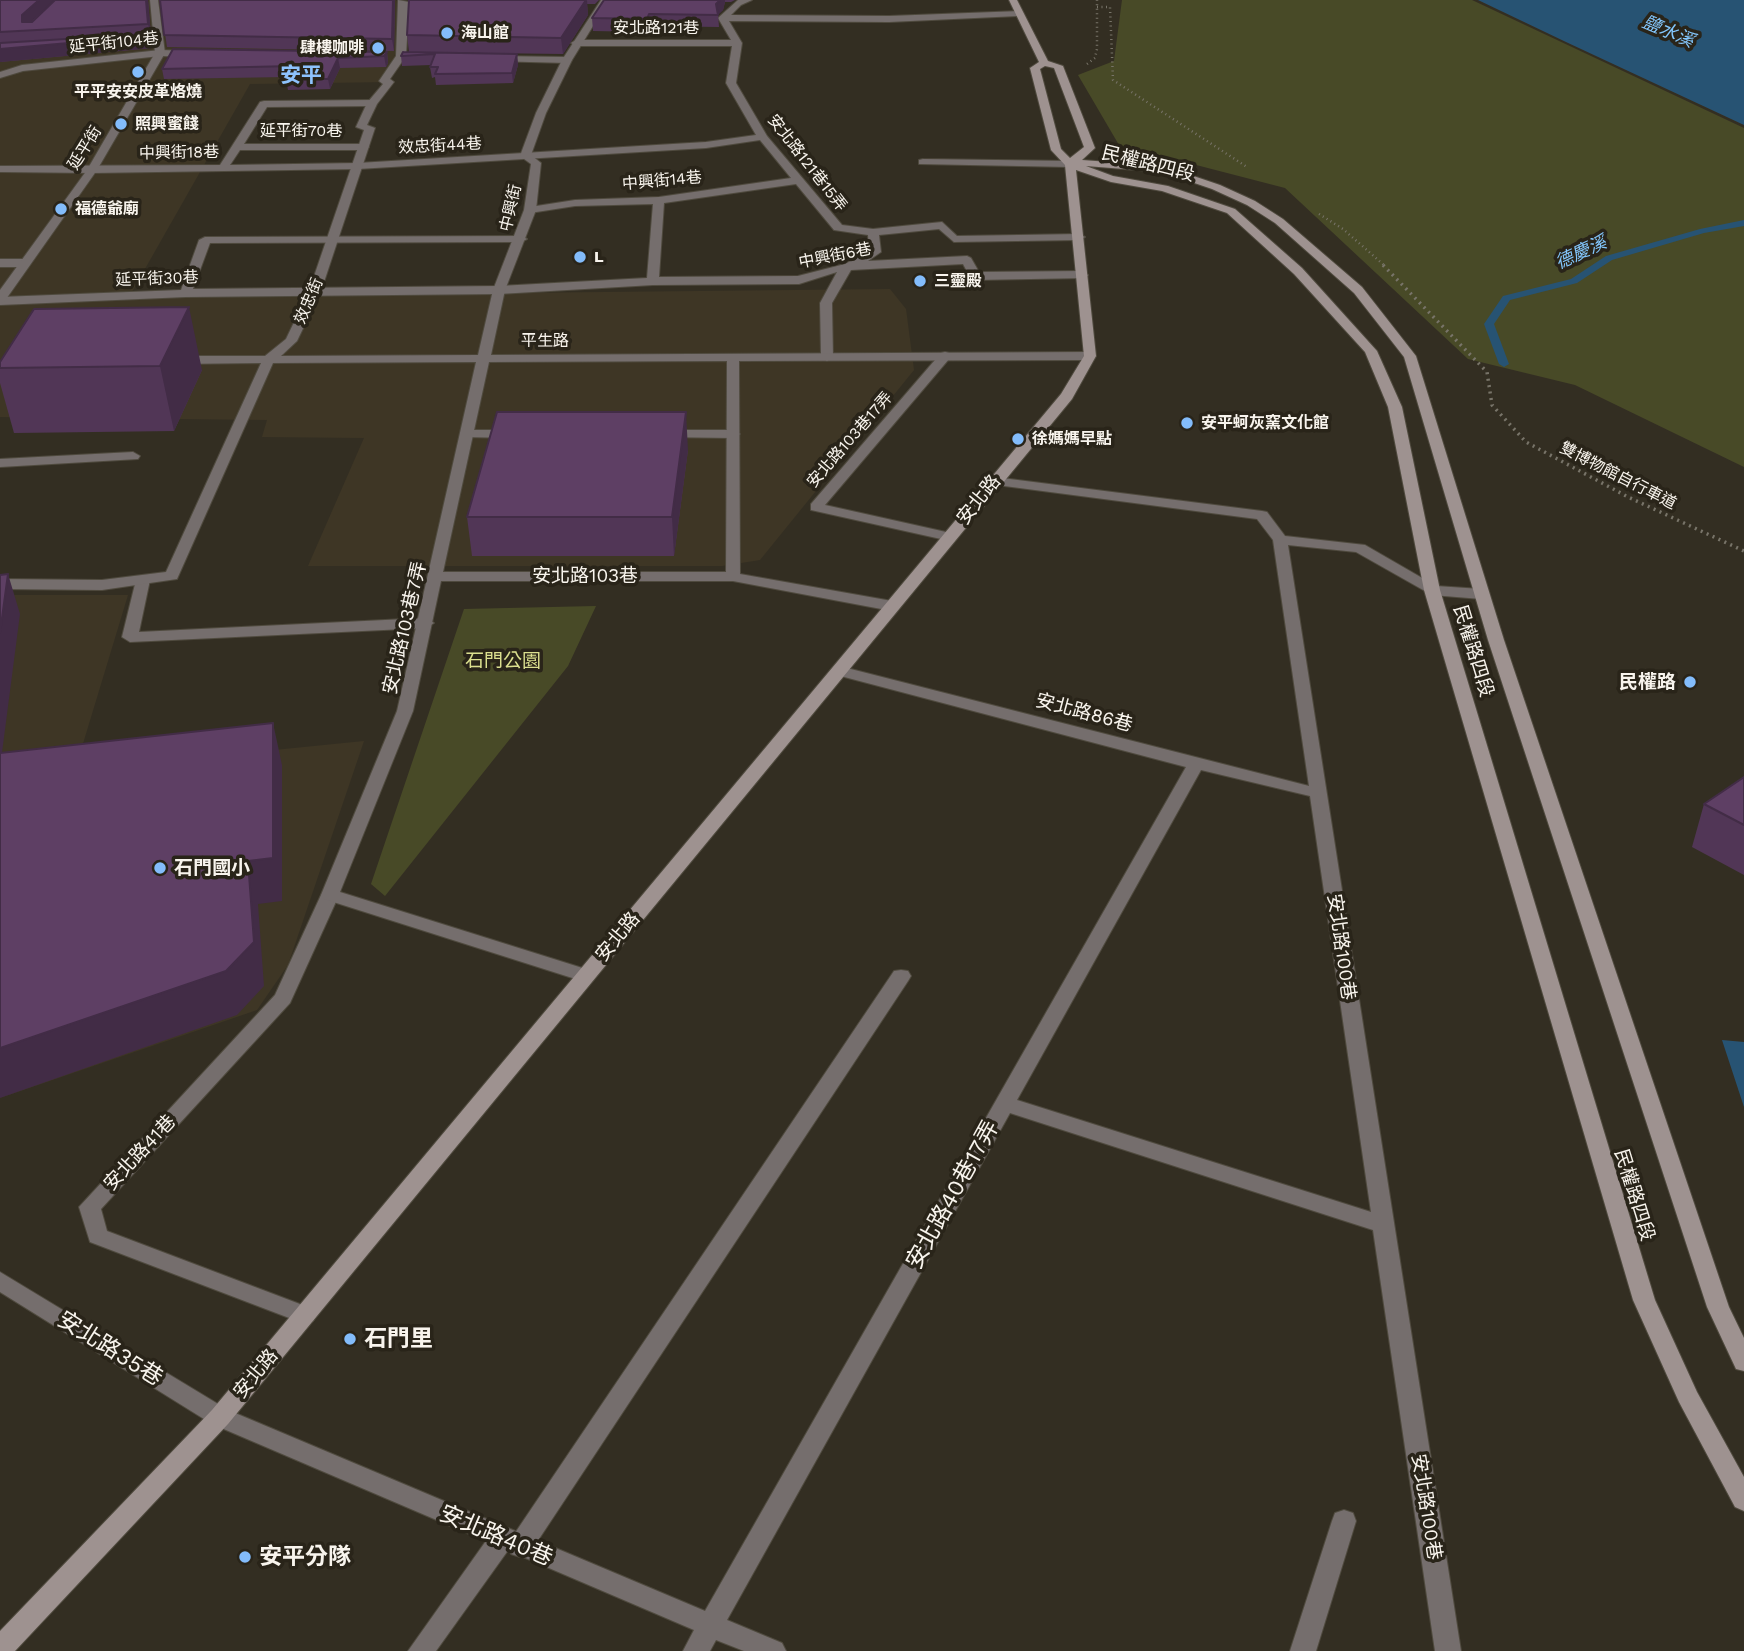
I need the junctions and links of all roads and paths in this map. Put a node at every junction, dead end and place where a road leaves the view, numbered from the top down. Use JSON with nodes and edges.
{"nodes":[{"id":1,"x":154,"y":0,"type":"edge"},
{"id":2,"x":748,"y":0,"type":"edge"},
{"id":3,"x":1013,"y":0,"type":"edge"},
{"id":4,"x":1097,"y":0,"type":"edge"},
{"id":5,"x":408,"y":5,"type":"edge"},
{"id":6,"x":602,"y":5,"type":"edge"},
{"id":7,"x":585,"y":9,"type":"edge"},
{"id":8,"x":1018,"y":13,"type":"junction"},
{"id":9,"x":723,"y":18,"type":"junction"},
{"id":10,"x":145,"y":40,"type":"edge"},
{"id":11,"x":158,"y":40,"type":"junction"},
{"id":12,"x":576,"y":43,"type":"junction"},
{"id":13,"x":737,"y":43,"type":"junction"},
{"id":14,"x":160,"y":53,"type":"junction"},
{"id":15,"x":211,"y":54,"type":"edge"},
{"id":16,"x":387,"y":55,"type":"edge"},
{"id":17,"x":401,"y":55,"type":"junction"},
{"id":18,"x":414,"y":56,"type":"edge"},
{"id":19,"x":480,"y":59,"type":"edge"},
{"id":20,"x":567,"y":60,"type":"junction"},
{"id":21,"x":1044,"y":63,"type":"junction"},
{"id":22,"x":1058,"y":66,"type":"junction"},
{"id":23,"x":0,"y":75,"type":"edge"},
{"id":24,"x":372,"y":103,"type":"junction"},
{"id":25,"x":763,"y":137,"type":"junction"},
{"id":26,"x":237,"y":147,"type":"junction"},
{"id":27,"x":365,"y":147,"type":"junction"},
{"id":28,"x":524,"y":156,"type":"junction"},
{"id":29,"x":923,"y":162,"type":"dead end"},
{"id":30,"x":1070,"y":164,"type":"junction"},
{"id":31,"x":358,"y":166,"type":"junction"},
{"id":32,"x":223,"y":168,"type":"junction"},
{"id":33,"x":0,"y":169,"type":"edge"},
{"id":34,"x":92,"y":170,"type":"junction"},
{"id":35,"x":797,"y":181,"type":"junction"},
{"id":36,"x":659,"y":200,"type":"junction"},
{"id":37,"x":530,"y":210,"type":"junction"},
{"id":38,"x":873,"y":232,"type":"junction"},
{"id":39,"x":1079,"y":237,"type":"junction"},
{"id":40,"x":333,"y":239,"type":"junction"},
{"id":41,"x":521,"y":239,"type":"junction"},
{"id":42,"x":0,"y":263,"type":"edge"},
{"id":43,"x":25,"y":263,"type":"junction"},
{"id":44,"x":845,"y":269,"type":"junction"},
{"id":45,"x":1082,"y":275,"type":"junction"},
{"id":46,"x":653,"y":281,"type":"junction"},
{"id":47,"x":499,"y":290,"type":"junction"},
{"id":48,"x":315,"y":291,"type":"junction"},
{"id":49,"x":186,"y":293,"type":"junction"},
{"id":50,"x":0,"y":300,"type":"edge"},
{"id":51,"x":945,"y":356,"type":"junction"},
{"id":52,"x":1090,"y":356,"type":"junction"},
{"id":53,"x":733,"y":357,"type":"junction"},
{"id":54,"x":827,"y":357,"type":"junction"},
{"id":55,"x":269,"y":359,"type":"junction"},
{"id":56,"x":486,"y":359,"type":"junction"},
{"id":57,"x":161,"y":360,"type":"edge"},
{"id":58,"x":1492,"y":405,"type":"dead end"},
{"id":59,"x":468,"y":434,"type":"junction"},
{"id":60,"x":524,"y":434,"type":"edge"},
{"id":61,"x":649,"y":434,"type":"edge"},
{"id":62,"x":733,"y":434,"type":"junction"},
{"id":63,"x":133,"y":456,"type":"dead end"},
{"id":64,"x":0,"y":463,"type":"edge"},
{"id":65,"x":994,"y":481,"type":"junction"},
{"id":66,"x":950,"y":537,"type":"junction"},
{"id":67,"x":1280,"y":540,"type":"junction"},
{"id":68,"x":1744,"y":551,"type":"edge"},
{"id":69,"x":436,"y":577,"type":"junction"},
{"id":70,"x":733,"y":577,"type":"junction"},
{"id":71,"x":143,"y":580,"type":"junction"},
{"id":72,"x":0,"y":584,"type":"edge"},
{"id":73,"x":1432,"y":590,"type":"junction"},
{"id":74,"x":1481,"y":594,"type":"junction"},
{"id":75,"x":892,"y":606,"type":"junction"},
{"id":76,"x":426,"y":622,"type":"junction"},
{"id":77,"x":839,"y":671,"type":"junction"},
{"id":78,"x":1196,"y":764,"type":"junction"},
{"id":79,"x":1318,"y":793,"type":"junction"},
{"id":80,"x":330,"y":895,"type":"junction"},
{"id":81,"x":585,"y":976,"type":"junction"},
{"id":82,"x":901,"y":976,"type":"dead end"},
{"id":83,"x":1004,"y":1104,"type":"junction"},
{"id":84,"x":1382,"y":1224,"type":"junction"},
{"id":85,"x":0,"y":1281,"type":"edge"},
{"id":86,"x":305,"y":1315,"type":"junction"},
{"id":87,"x":1744,"y":1362,"type":"edge"},
{"id":88,"x":220,"y":1417,"type":"junction"},
{"id":89,"x":1744,"y":1500,"type":"edge"},
{"id":90,"x":1345,"y":1521,"type":"dead end"},
{"id":91,"x":511,"y":1543,"type":"junction"},
{"id":92,"x":712,"y":1625,"type":"junction"},
{"id":93,"x":0,"y":1649,"type":"edge"},
{"id":94,"x":421,"y":1651,"type":"edge"},
{"id":95,"x":696,"y":1651,"type":"edge"},
{"id":96,"x":773,"y":1651,"type":"edge"},
{"id":97,"x":1303,"y":1651,"type":"edge"},
{"id":98,"x":1448,"y":1651,"type":"edge"}],
"edges":[{"from":1,"to":11,"type":"street"},
{"from":2,"to":9,"type":"street"},
{"from":3,"to":8,"type":"street"},
{"from":4,"to":22,"type":"path"},
{"from":5,"to":17,"type":"street","name":"效忠街"},
{"from":6,"to":7,"type":"street"},
{"from":6,"to":12,"type":"street"},
{"from":8,"to":9,"type":"street","name":"安北路121巷"},
{"from":8,"to":21,"type":"street"},
{"from":9,"to":13,"type":"street"},
{"from":10,"to":11,"type":"street"},
{"from":11,"to":14,"type":"street"},
{"from":12,"to":13,"type":"street","name":"安北路121巷"},
{"from":12,"to":20,"type":"street"},
{"from":13,"to":25,"type":"street","name":"安北路121巷15弄"},
{"from":14,"to":15,"type":"street","name":"延平街104巷"},
{"from":14,"to":23,"type":"street","name":"延平街104巷"},
{"from":14,"to":34,"type":"street","name":"延平街"},
{"from":16,"to":17,"type":"street"},
{"from":17,"to":18,"type":"street"},
{"from":17,"to":24,"type":"street","name":"效忠街"},
{"from":19,"to":20,"type":"street"},
{"from":20,"to":28,"type":"street"},
{"from":21,"to":22,"type":"street"},
{"from":21,"to":30,"type":"street"},
{"from":22,"to":30,"type":"street"},
{"from":24,"to":26,"type":"street"},
{"from":24,"to":27,"type":"street","name":"效忠街"},
{"from":25,"to":28,"type":"street"},
{"from":25,"to":35,"type":"street","name":"安北路121巷15弄"},
{"from":26,"to":27,"type":"street","name":"延平街70巷"},
{"from":26,"to":32,"type":"street"},
{"from":27,"to":31,"type":"street","name":"效忠街"},
{"from":28,"to":31,"type":"street","name":"效忠街44巷"},
{"from":28,"to":37,"type":"street","name":"中興街"},
{"from":29,"to":30,"type":"street"},
{"from":30,"to":39,"type":"street"},
{"from":30,"to":73,"type":"street","name":"民權路四段"},
{"from":30,"to":74,"type":"street","name":"民權路四段"},
{"from":31,"to":32,"type":"street","name":"中興街18巷"},
{"from":31,"to":40,"type":"street","name":"效忠街"},
{"from":32,"to":34,"type":"street","name":"中興街18巷"},
{"from":33,"to":34,"type":"street","name":"中興街18巷"},
{"from":34,"to":43,"type":"street","name":"延平街"},
{"from":35,"to":36,"type":"street","name":"中興街14巷"},
{"from":35,"to":38,"type":"street","name":"安北路121巷15弄"},
{"from":36,"to":37,"type":"street","name":"中興街14巷"},
{"from":36,"to":46,"type":"street"},
{"from":37,"to":41,"type":"street","name":"中興街"},
{"from":38,"to":39,"type":"street","name":"安北路121巷15弄"},
{"from":38,"to":44,"type":"street"},
{"from":39,"to":45,"type":"street"},
{"from":40,"to":41,"type":"street"},
{"from":40,"to":48,"type":"street","name":"效忠街"},
{"from":40,"to":49,"type":"street"},
{"from":41,"to":47,"type":"street","name":"中興街"},
{"from":42,"to":43,"type":"street"},
{"from":43,"to":50,"type":"street","name":"延平街"},
{"from":44,"to":45,"type":"street","name":"中興街6巷"},
{"from":44,"to":46,"type":"street","name":"中興街6巷"},
{"from":44,"to":54,"type":"street"},
{"from":45,"to":52,"type":"street"},
{"from":46,"to":47,"type":"street","name":"中興街6巷"},
{"from":47,"to":48,"type":"street","name":"延平街30巷"},
{"from":47,"to":56,"type":"street","name":"中興街"},
{"from":48,"to":49,"type":"street","name":"延平街30巷"},
{"from":48,"to":55,"type":"street","name":"效忠街"},
{"from":49,"to":50,"type":"street","name":"延平街30巷"},
{"from":51,"to":52,"type":"street","name":"平生路"},
{"from":51,"to":54,"type":"street","name":"平生路"},
{"from":51,"to":66,"type":"street","name":"安北路103巷17弄"},
{"from":52,"to":65,"type":"street","name":"安北路"},
{"from":53,"to":54,"type":"street","name":"平生路"},
{"from":53,"to":56,"type":"street","name":"平生路"},
{"from":53,"to":62,"type":"street"},
{"from":55,"to":56,"type":"street","name":"平生路"},
{"from":55,"to":57,"type":"street","name":"平生路"},
{"from":55,"to":71,"type":"street","name":"效忠街"},
{"from":56,"to":59,"type":"street","name":"安北路103巷7弄"},
{"from":58,"to":68,"type":"path","name":"雙博物館自行車道"},
{"from":59,"to":60,"type":"street"},
{"from":59,"to":69,"type":"street","name":"安北路103巷7弄"},
{"from":61,"to":62,"type":"street"},
{"from":62,"to":70,"type":"street"},
{"from":63,"to":64,"type":"street"},
{"from":65,"to":66,"type":"street","name":"安北路"},
{"from":65,"to":67,"type":"street"},
{"from":66,"to":75,"type":"street","name":"安北路"},
{"from":67,"to":73,"type":"street"},
{"from":67,"to":79,"type":"street","name":"安北路100巷"},
{"from":69,"to":70,"type":"street","name":"安北路103巷"},
{"from":69,"to":76,"type":"street","name":"安北路103巷7弄"},
{"from":70,"to":75,"type":"street","name":"安北路103巷"},
{"from":71,"to":72,"type":"street","name":"效忠街"},
{"from":71,"to":76,"type":"street"},
{"from":73,"to":74,"type":"street"},
{"from":73,"to":89,"type":"street","name":"民權路四段"},
{"from":74,"to":87,"type":"street","name":"民權路四段"},
{"from":75,"to":77,"type":"street","name":"安北路"},
{"from":76,"to":80,"type":"street","name":"安北路103巷7弄"},
{"from":77,"to":78,"type":"street","name":"安北路86巷"},
{"from":77,"to":81,"type":"street","name":"安北路"},
{"from":78,"to":79,"type":"street","name":"安北路86巷"},
{"from":78,"to":83,"type":"street","name":"安北路40巷17弄"},
{"from":79,"to":84,"type":"street","name":"安北路100巷"},
{"from":80,"to":81,"type":"street"},
{"from":80,"to":86,"type":"street","name":"安北路41巷"},
{"from":81,"to":86,"type":"street","name":"安北路"},
{"from":82,"to":91,"type":"street"},
{"from":83,"to":84,"type":"street"},
{"from":83,"to":92,"type":"street","name":"安北路40巷17弄"},
{"from":84,"to":98,"type":"street","name":"安北路100巷"},
{"from":85,"to":88,"type":"street","name":"安北路35巷"},
{"from":86,"to":88,"type":"street","name":"安北路"},
{"from":88,"to":91,"type":"street","name":"安北路40巷"},
{"from":88,"to":93,"type":"street","name":"安北路"},
{"from":90,"to":97,"type":"street"},
{"from":91,"to":92,"type":"street","name":"安北路40巷"},
{"from":91,"to":94,"type":"street"},
{"from":92,"to":95,"type":"street","name":"安北路40巷17弄"},
{"from":92,"to":96,"type":"street","name":"安北路40巷"}]}
